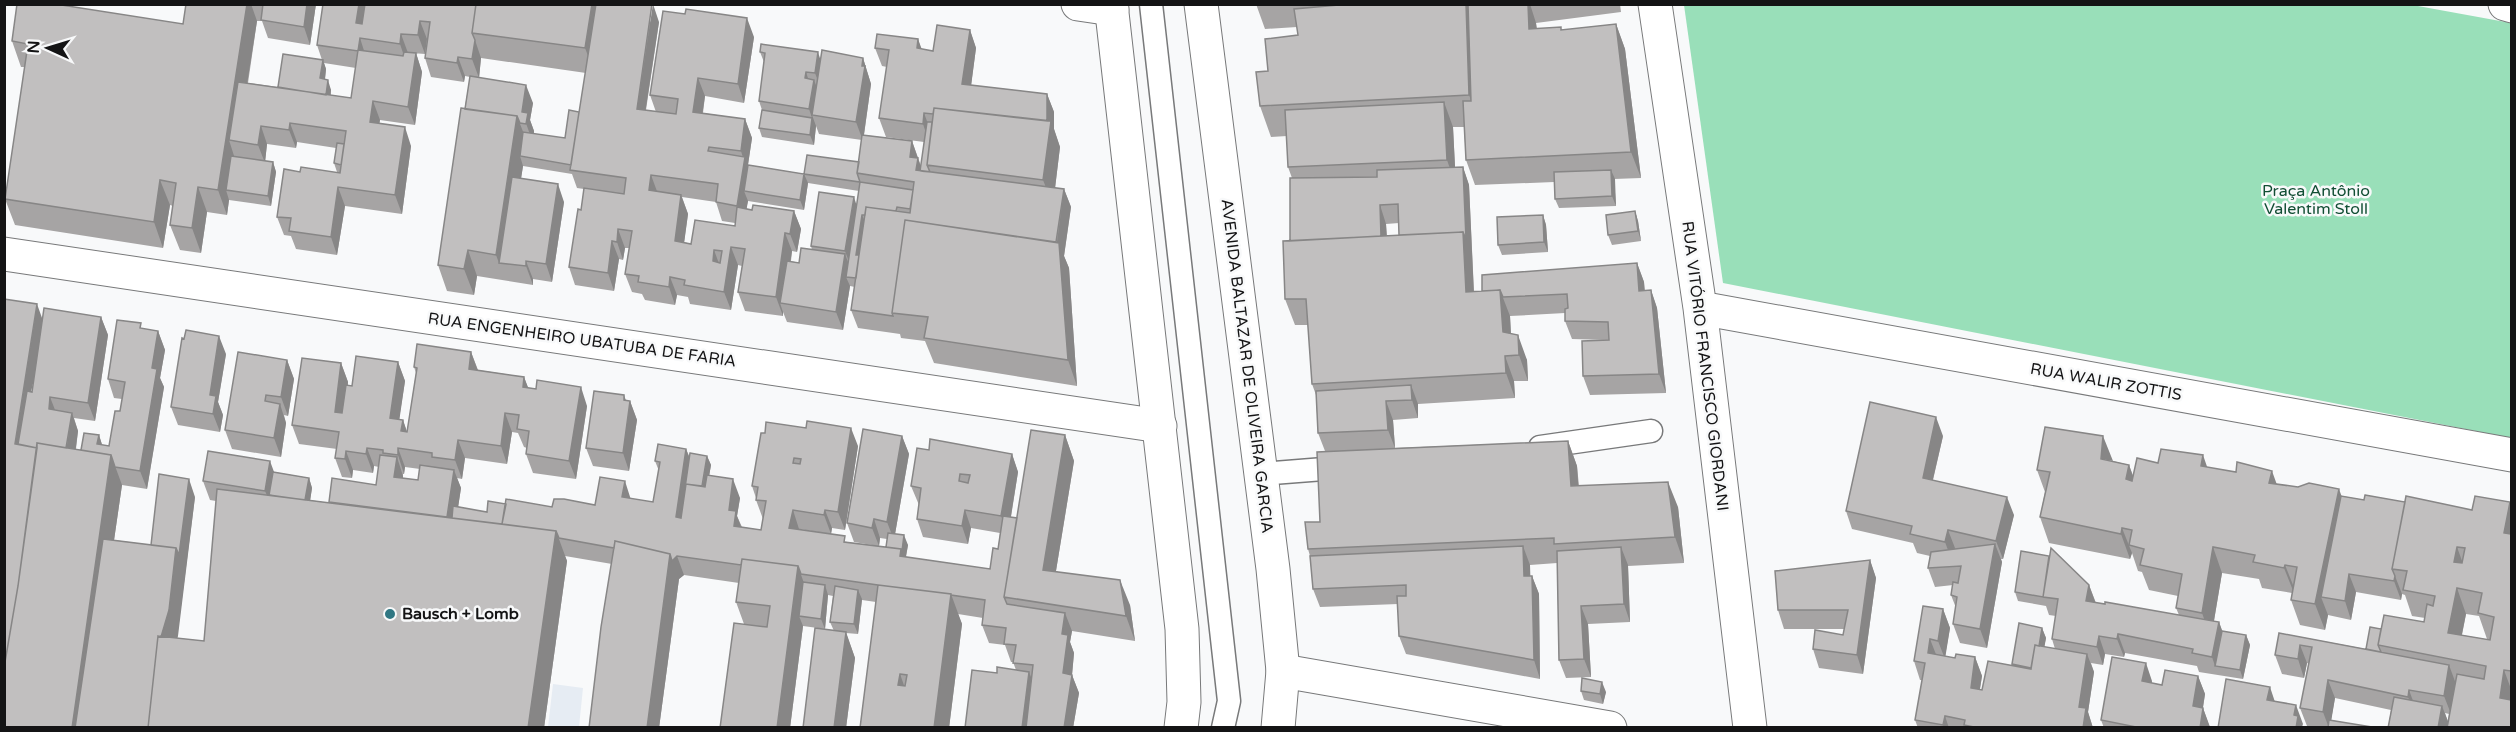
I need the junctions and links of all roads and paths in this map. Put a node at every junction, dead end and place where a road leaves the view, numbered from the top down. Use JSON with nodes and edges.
{"nodes":[{"id":1,"x":1078,"y":4,"type":"edge"},
{"id":2,"x":1151,"y":4,"type":"edge"},
{"id":3,"x":1201,"y":4,"type":"edge"},
{"id":4,"x":1655,"y":4,"type":"edge"},
{"id":5,"x":2505,"y":4,"type":"edge"},
{"id":6,"x":2511,"y":6,"type":"edge"},
{"id":7,"x":1112,"y":7,"type":"edge"},
{"id":8,"x":4,"y":254,"type":"edge"},
{"id":9,"x":1700,"y":308,"type":"junction"},
{"id":10,"x":1160,"y":426,"type":"junction"},
{"id":11,"x":1651,"y":431,"type":"dead end"},
{"id":12,"x":1516,"y":450,"type":"edge"},
{"id":13,"x":2511,"y":455,"type":"edge"},
{"id":14,"x":1369,"y":466,"type":"edge"},
{"id":15,"x":1261,"y":474,"type":"junction"},
{"id":16,"x":1283,"y":671,"type":"junction"},
{"id":17,"x":1181,"y":728,"type":"edge"},
{"id":18,"x":1223,"y":728,"type":"edge"},
{"id":19,"x":1278,"y":728,"type":"edge"},
{"id":20,"x":1610,"y":728,"type":"edge"},
{"id":21,"x":1750,"y":728,"type":"edge"}],
"edges":[{"from":1,"to":7,"type":"street"},
{"from":2,"to":18,"type":"lane"},
{"from":3,"to":15,"type":"street","name":"AVENIDA BALTAZAR DE OLIVEIRA GARCIA"},
{"from":4,"to":9,"type":"street","name":"RUA VITÓRIO FRANCISCO GIORDANI"},
{"from":5,"to":6,"type":"street"},
{"from":7,"to":10,"type":"street"},
{"from":8,"to":10,"type":"street","name":"RUA ENGENHEIRO UBATUBA DE FARIA"},
{"from":9,"to":13,"type":"street","name":"RUA WALIR ZOTTIS"},
{"from":9,"to":21,"type":"street","name":"RUA VITÓRIO FRANCISCO GIORDANI"},
{"from":10,"to":17,"type":"street"},
{"from":11,"to":12,"type":"lane"},
{"from":14,"to":15,"type":"lane"},
{"from":15,"to":16,"type":"street","name":"AVENIDA BALTAZAR DE OLIVEIRA GARCIA"},
{"from":16,"to":19,"type":"street","name":"AVENIDA BALTAZAR DE OLIVEIRA GARCIA"},
{"from":16,"to":20,"type":"street"}]}
